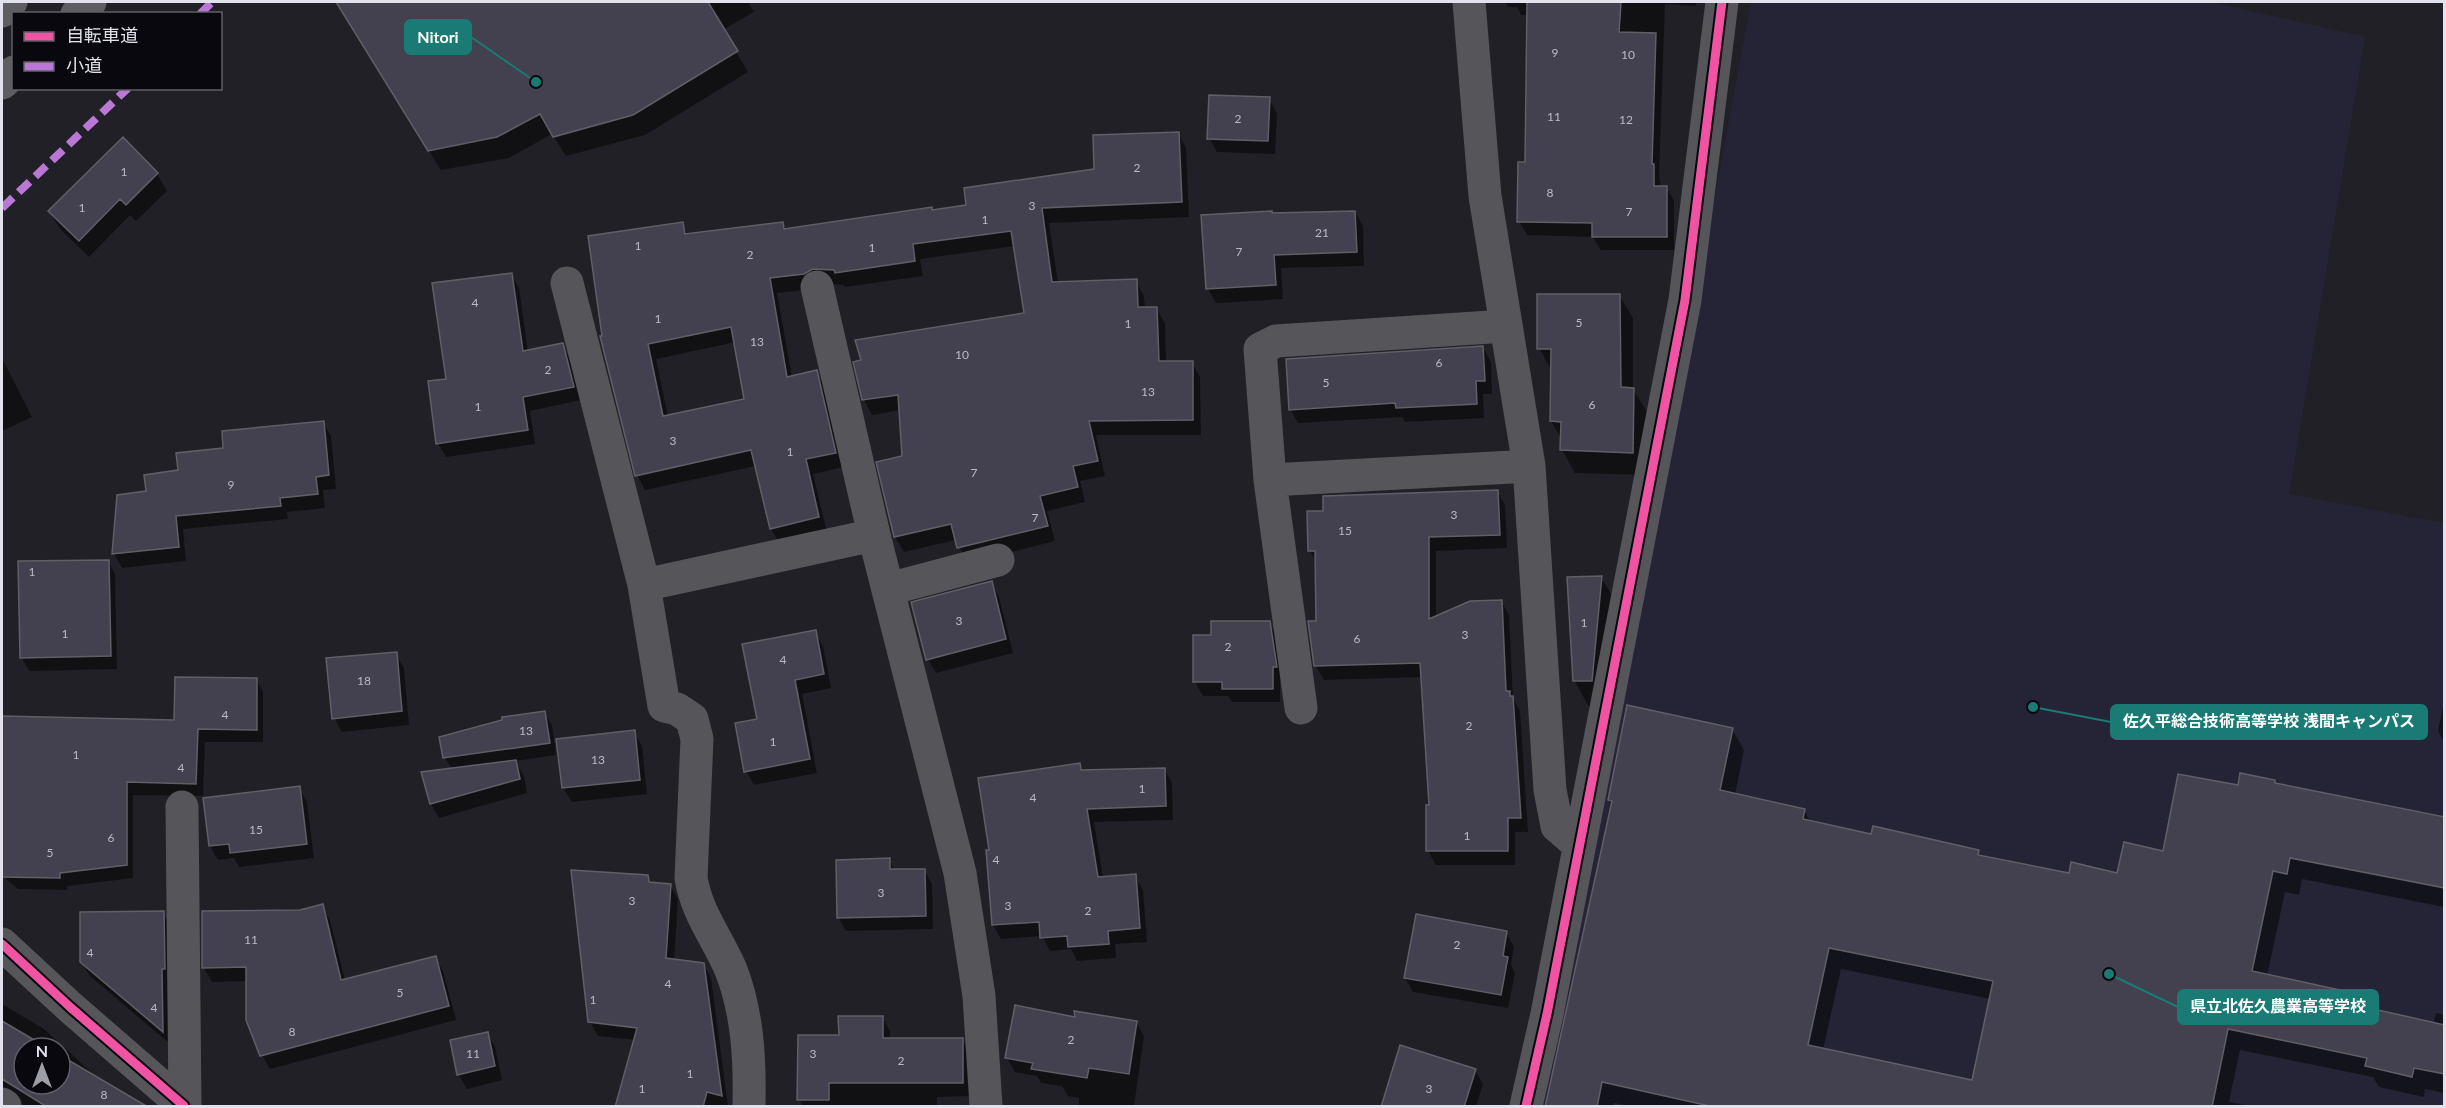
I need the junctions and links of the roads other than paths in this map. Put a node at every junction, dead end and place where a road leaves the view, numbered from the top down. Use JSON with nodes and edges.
{"nodes":[{"id":1,"x":11,"y":2,"type":"edge"},
{"id":2,"x":1468,"y":2,"type":"edge"},
{"id":3,"x":1722,"y":2,"type":"edge"},
{"id":4,"x":2,"y":11,"type":"edge"},
{"id":5,"x":567,"y":283,"type":"dead end"},
{"id":6,"x":817,"y":287,"type":"dead end"},
{"id":7,"x":1506,"y":326,"type":"junction"},
{"id":8,"x":1529,"y":466,"type":"junction"},
{"id":9,"x":1270,"y":480,"type":"junction"},
{"id":10,"x":874,"y":535,"type":"junction"},
{"id":11,"x":998,"y":560,"type":"dead end"},
{"id":12,"x":644,"y":585,"type":"junction"},
{"id":13,"x":889,"y":589,"type":"junction"},
{"id":14,"x":1301,"y":708,"type":"dead end"},
{"id":15,"x":182,"y":807,"type":"dead end"},
{"id":16,"x":1579,"y":845,"type":"junction"},
{"id":17,"x":2,"y":944,"type":"edge"},
{"id":18,"x":2,"y":1104,"type":"edge"},
{"id":19,"x":5,"y":1107,"type":"edge"},
{"id":20,"x":185,"y":1107,"type":"edge"},
{"id":21,"x":749,"y":1107,"type":"edge"},
{"id":22,"x":986,"y":1107,"type":"edge"},
{"id":23,"x":1526,"y":1107,"type":"edge"}],
"edges":[{"from":1,"to":4,"type":"highway"},
{"from":2,"to":7,"type":"street"},
{"from":3,"to":16,"type":"street"},
{"from":5,"to":12,"type":"street"},
{"from":6,"to":10,"type":"street"},
{"from":7,"to":8,"type":"street"},
{"from":7,"to":9,"type":"street"},
{"from":8,"to":9,"type":"street"},
{"from":8,"to":16,"type":"street"},
{"from":9,"to":14,"type":"street"},
{"from":10,"to":12,"type":"street"},
{"from":10,"to":13,"type":"street"},
{"from":11,"to":13,"type":"street"},
{"from":12,"to":21,"type":"street"},
{"from":13,"to":22,"type":"street"},
{"from":15,"to":20,"type":"street"},
{"from":16,"to":23,"type":"street"},
{"from":17,"to":20,"type":"street"},
{"from":18,"to":19,"type":"street"}]}
